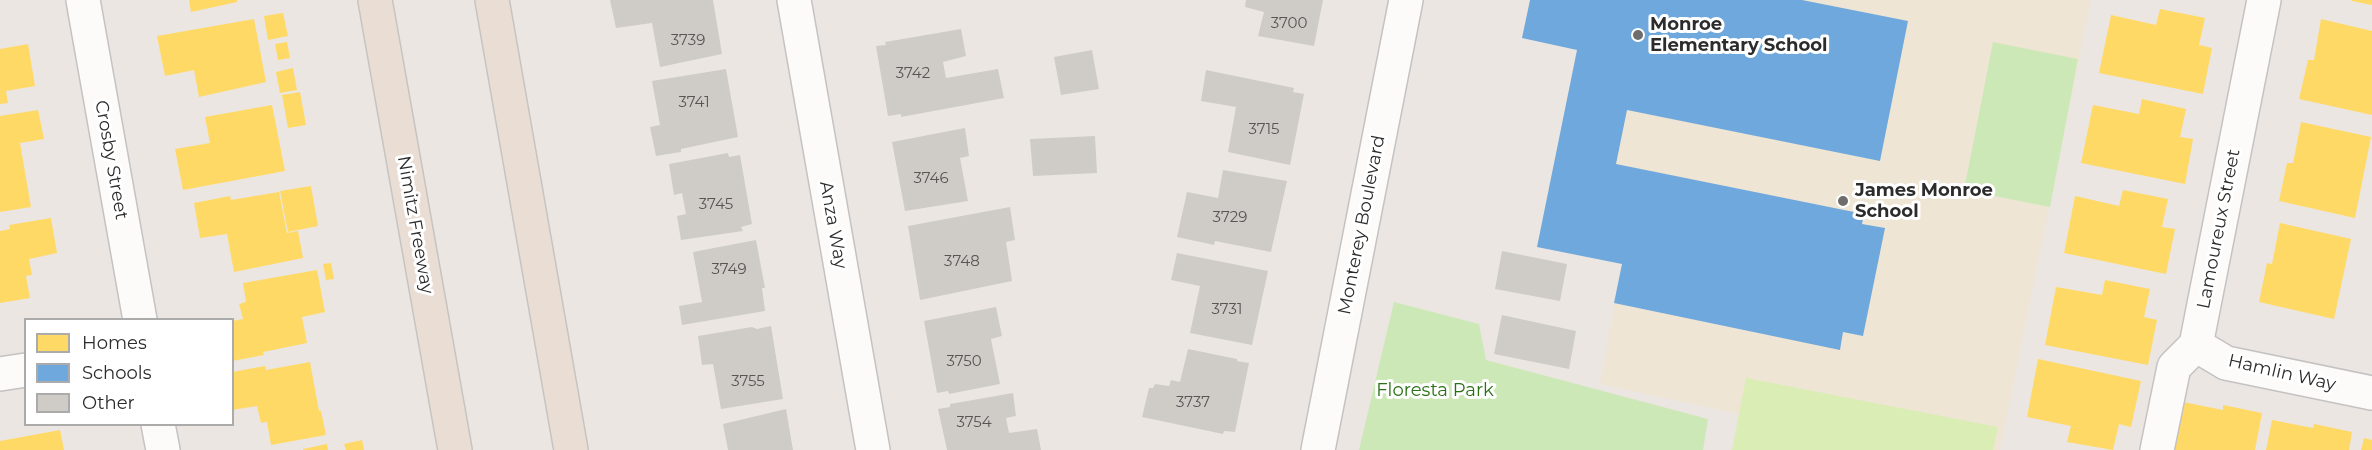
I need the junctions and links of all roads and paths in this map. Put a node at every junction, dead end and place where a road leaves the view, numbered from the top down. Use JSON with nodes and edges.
{"nodes":[{"id":1,"x":83,"y":0,"type":"edge"},
{"id":2,"x":375,"y":0,"type":"edge"},
{"id":3,"x":492,"y":0,"type":"edge"},
{"id":4,"x":794,"y":0,"type":"edge"},
{"id":5,"x":1406,"y":0,"type":"edge"},
{"id":6,"x":2264,"y":0,"type":"edge"},
{"id":7,"x":140,"y":318,"type":"edge"},
{"id":8,"x":2196,"y":345,"type":"junction"},
{"id":9,"x":24,"y":370,"type":"edge"},
{"id":10,"x":0,"y":374,"type":"edge"},
{"id":11,"x":2372,"y":393,"type":"edge"},
{"id":12,"x":158,"y":426,"type":"edge"},
{"id":13,"x":163,"y":450,"type":"edge"},
{"id":14,"x":454,"y":450,"type":"edge"},
{"id":15,"x":571,"y":450,"type":"edge"},
{"id":16,"x":873,"y":450,"type":"edge"},
{"id":17,"x":1318,"y":450,"type":"edge"},
{"id":18,"x":2157,"y":450,"type":"edge"}],
"edges":[{"from":1,"to":7,"type":"street","name":"Crosby Street"},
{"from":2,"to":14,"type":"highway","name":"Nimitz Freeway"},
{"from":3,"to":15,"type":"highway"},
{"from":4,"to":16,"type":"street","name":"Anza Way"},
{"from":5,"to":17,"type":"street","name":"Monterey Boulevard"},
{"from":6,"to":8,"type":"street","name":"Lamoureux Street"},
{"from":8,"to":11,"type":"street","name":"Hamlin Way"},
{"from":8,"to":18,"type":"street"},
{"from":9,"to":10,"type":"street"},
{"from":12,"to":13,"type":"street"}]}
